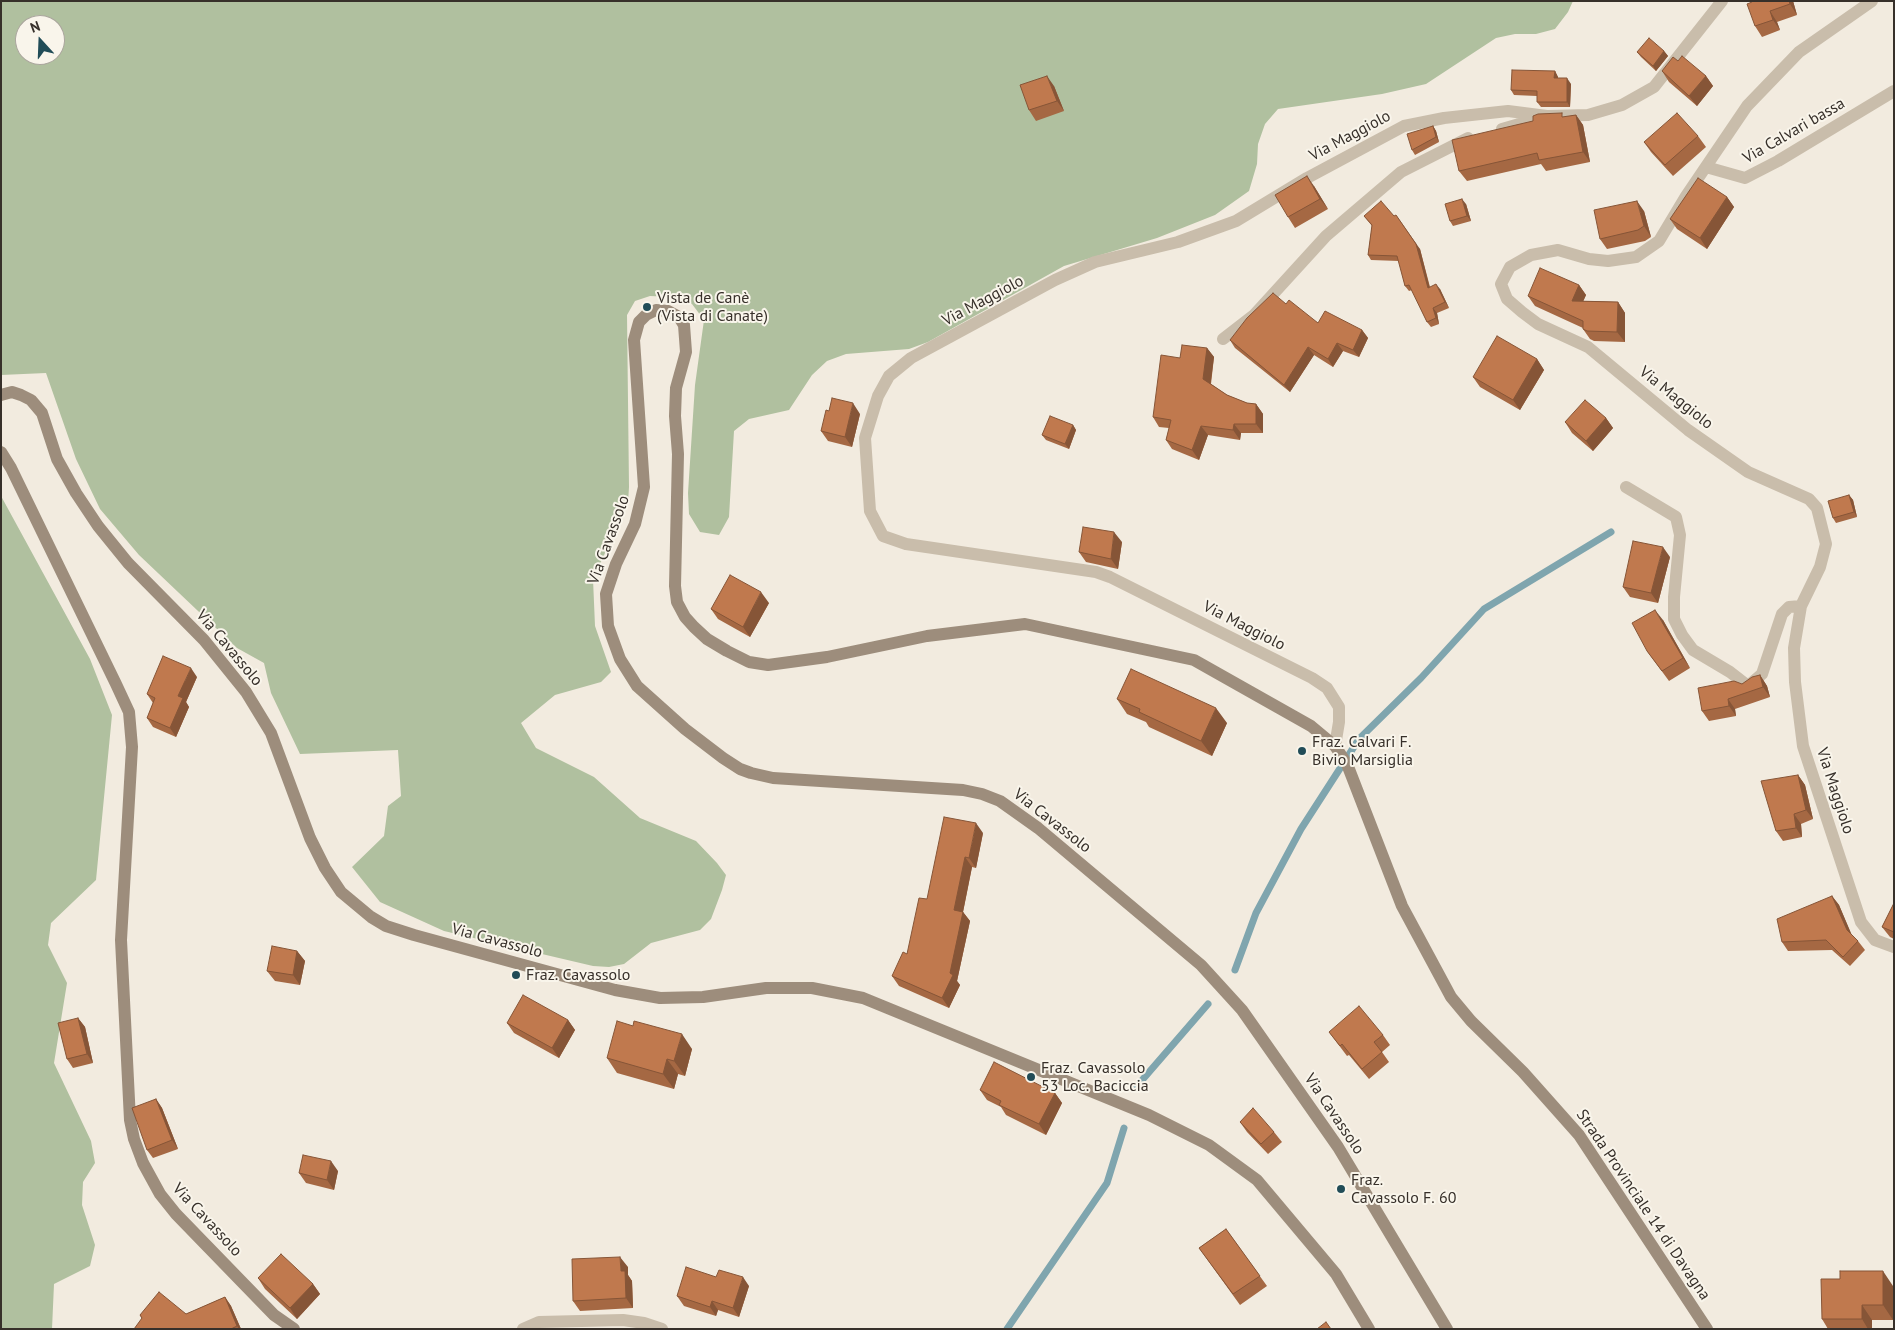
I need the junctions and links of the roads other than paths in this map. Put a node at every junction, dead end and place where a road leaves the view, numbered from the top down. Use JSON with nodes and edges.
{"nodes":[{"id":1,"x":1722,"y":1,"type":"edge"},
{"id":2,"x":1872,"y":1,"type":"edge"},
{"id":3,"x":1894,"y":91,"type":"edge"},
{"id":4,"x":1547,"y":116,"type":"junction"},
{"id":5,"x":1706,"y":167,"type":"junction"},
{"id":6,"x":1222,"y":339,"type":"dead end"},
{"id":7,"x":1,"y":395,"type":"edge"},
{"id":8,"x":1,"y":452,"type":"edge"},
{"id":9,"x":1626,"y":487,"type":"dead end"},
{"id":10,"x":1801,"y":606,"type":"junction"},
{"id":11,"x":1335,"y":747,"type":"junction"},
{"id":12,"x":1894,"y":947,"type":"edge"},
{"id":13,"x":294,"y":1329,"type":"edge"},
{"id":14,"x":523,"y":1329,"type":"edge"},
{"id":15,"x":662,"y":1329,"type":"edge"},
{"id":16,"x":1370,"y":1329,"type":"edge"},
{"id":17,"x":1447,"y":1329,"type":"edge"},
{"id":18,"x":1707,"y":1329,"type":"edge"}],
"edges":[{"from":1,"to":4,"type":"street","name":"Via Maggiolo"},
{"from":2,"to":5,"type":"street","name":"Via Maggiolo"},
{"from":3,"to":5,"type":"street","name":"Via Calvari bassa"},
{"from":4,"to":6,"type":"street"},
{"from":4,"to":11,"type":"street","name":"Via Maggiolo"},
{"from":5,"to":10,"type":"street","name":"Via Maggiolo"},
{"from":7,"to":16,"type":"main road","name":"Via Cavassolo"},
{"from":8,"to":13,"type":"main road","name":"Via Cavassolo"},
{"from":9,"to":10,"type":"street"},
{"from":10,"to":12,"type":"street","name":"Via Maggiolo"},
{"from":11,"to":17,"type":"main road","name":"Via Cavassolo"},
{"from":11,"to":18,"type":"main road","name":"Strada Provinciale 14 di Davagna"},
{"from":14,"to":15,"type":"street"}]}
